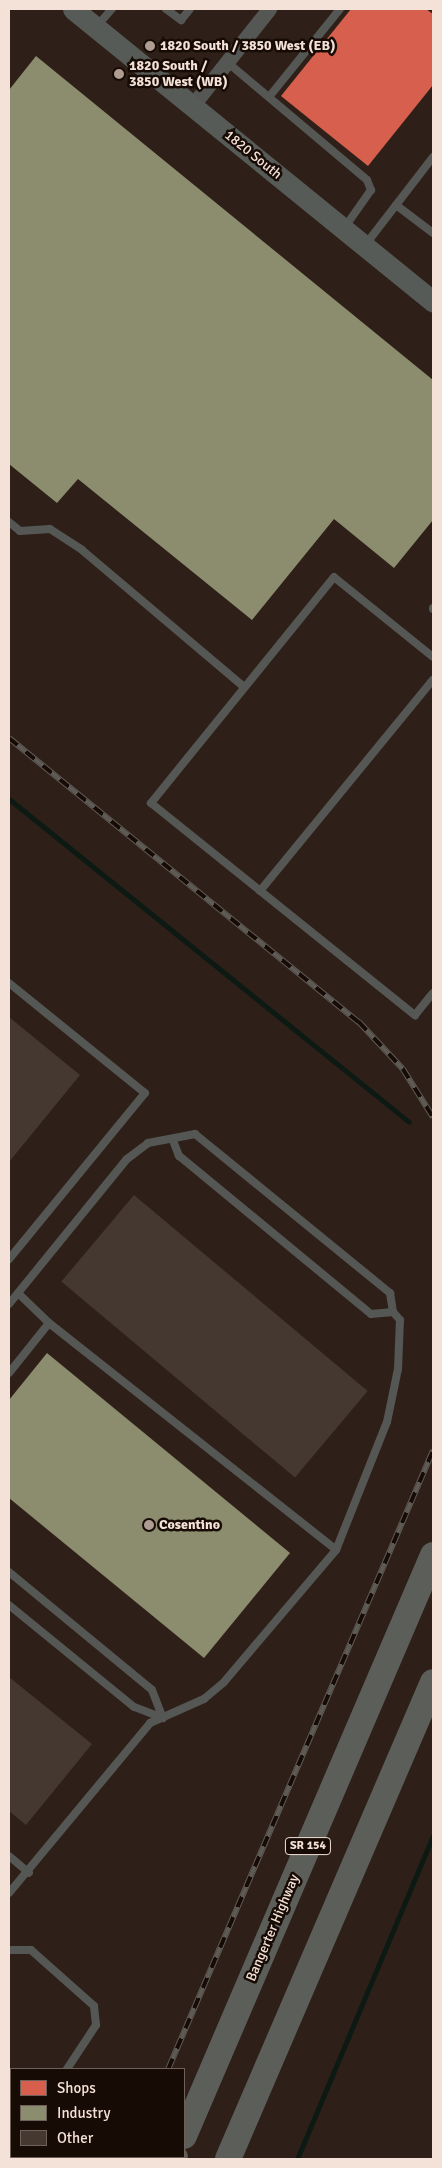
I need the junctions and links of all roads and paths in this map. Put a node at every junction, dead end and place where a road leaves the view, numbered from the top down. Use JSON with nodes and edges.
{"nodes":[{"id":1,"x":73,"y":9,"type":"edge"},
{"id":2,"x":112,"y":9,"type":"edge"},
{"id":3,"x":166,"y":9,"type":"edge"},
{"id":4,"x":190,"y":9,"type":"edge"},
{"id":5,"x":269,"y":9,"type":"edge"},
{"id":6,"x":340,"y":9,"type":"edge"},
{"id":7,"x":96,"y":28,"type":"junction"},
{"id":8,"x":227,"y":62,"type":"junction"},
{"id":9,"x":269,"y":97,"type":"junction"},
{"id":10,"x":192,"y":106,"type":"junction"},
{"id":11,"x":433,"y":157,"type":"edge"},
{"id":12,"x":396,"y":205,"type":"junction"},
{"id":13,"x":343,"y":229,"type":"junction"},
{"id":14,"x":433,"y":233,"type":"edge"},
{"id":15,"x":365,"y":246,"type":"junction"},
{"id":16,"x":433,"y":302,"type":"edge"},
{"id":17,"x":9,"y":522,"type":"edge"},
{"id":18,"x":433,"y":657,"type":"edge"},
{"id":19,"x":433,"y":680,"type":"edge"},
{"id":20,"x":244,"y":687,"type":"junction"},
{"id":21,"x":260,"y":891,"type":"junction"},
{"id":22,"x":9,"y":983,"type":"edge"},
{"id":23,"x":433,"y":993,"type":"edge"},
{"id":24,"x":173,"y":1140,"type":"junction"},
{"id":25,"x":9,"y":1259,"type":"edge"},
{"id":26,"x":18,"y":1293,"type":"junction"},
{"id":27,"x":9,"y":1304,"type":"edge"},
{"id":28,"x":393,"y":1312,"type":"junction"},
{"id":29,"x":49,"y":1323,"type":"junction"},
{"id":30,"x":9,"y":1373,"type":"edge"},
{"id":31,"x":336,"y":1550,"type":"junction"},
{"id":32,"x":433,"y":1555,"type":"edge"},
{"id":33,"x":9,"y":1572,"type":"edge"},
{"id":34,"x":9,"y":1606,"type":"edge"},
{"id":35,"x":433,"y":1682,"type":"edge"},
{"id":36,"x":163,"y":1718,"type":"junction"},
{"id":37,"x":9,"y":1856,"type":"edge"},
{"id":38,"x":29,"y":1873,"type":"junction"},
{"id":39,"x":9,"y":1894,"type":"edge"},
{"id":40,"x":9,"y":1950,"type":"edge"},
{"id":41,"x":68,"y":2068,"type":"edge"},
{"id":42,"x":185,"y":2134,"type":"edge"},
{"id":43,"x":228,"y":2159,"type":"edge"}],
"edges":[{"from":1,"to":7,"type":"street","name":"1820 South"},
{"from":2,"to":7,"type":"lane"},
{"from":3,"to":4,"type":"lane"},
{"from":5,"to":8,"type":"street"},
{"from":6,"to":9,"type":"lane"},
{"from":7,"to":10,"type":"street","name":"1820 South"},
{"from":8,"to":9,"type":"lane"},
{"from":8,"to":10,"type":"street"},
{"from":9,"to":13,"type":"lane"},
{"from":10,"to":13,"type":"street","name":"1820 South"},
{"from":11,"to":12,"type":"lane"},
{"from":12,"to":14,"type":"lane"},
{"from":12,"to":15,"type":"lane"},
{"from":13,"to":15,"type":"street","name":"1820 South"},
{"from":15,"to":16,"type":"street","name":"1820 South"},
{"from":17,"to":20,"type":"lane"},
{"from":18,"to":20,"type":"lane"},
{"from":19,"to":21,"type":"lane"},
{"from":20,"to":21,"type":"lane"},
{"from":21,"to":23,"type":"lane"},
{"from":22,"to":25,"type":"lane"},
{"from":24,"to":26,"type":"lane"},
{"from":24,"to":28,"type":"lane"},
{"from":24,"to":28,"type":"lane"},
{"from":26,"to":27,"type":"lane"},
{"from":26,"to":29,"type":"lane"},
{"from":28,"to":31,"type":"lane"},
{"from":29,"to":30,"type":"lane"},
{"from":29,"to":31,"type":"lane"},
{"from":31,"to":36,"type":"lane"},
{"from":32,"to":42,"type":"highway","name":"Bangerter Highway","number":"SR 154"},
{"from":33,"to":36,"type":"lane"},
{"from":34,"to":36,"type":"lane"},
{"from":35,"to":43,"type":"highway"},
{"from":36,"to":38,"type":"lane"},
{"from":37,"to":38,"type":"lane"},
{"from":38,"to":39,"type":"lane"},
{"from":40,"to":41,"type":"lane"}]}
